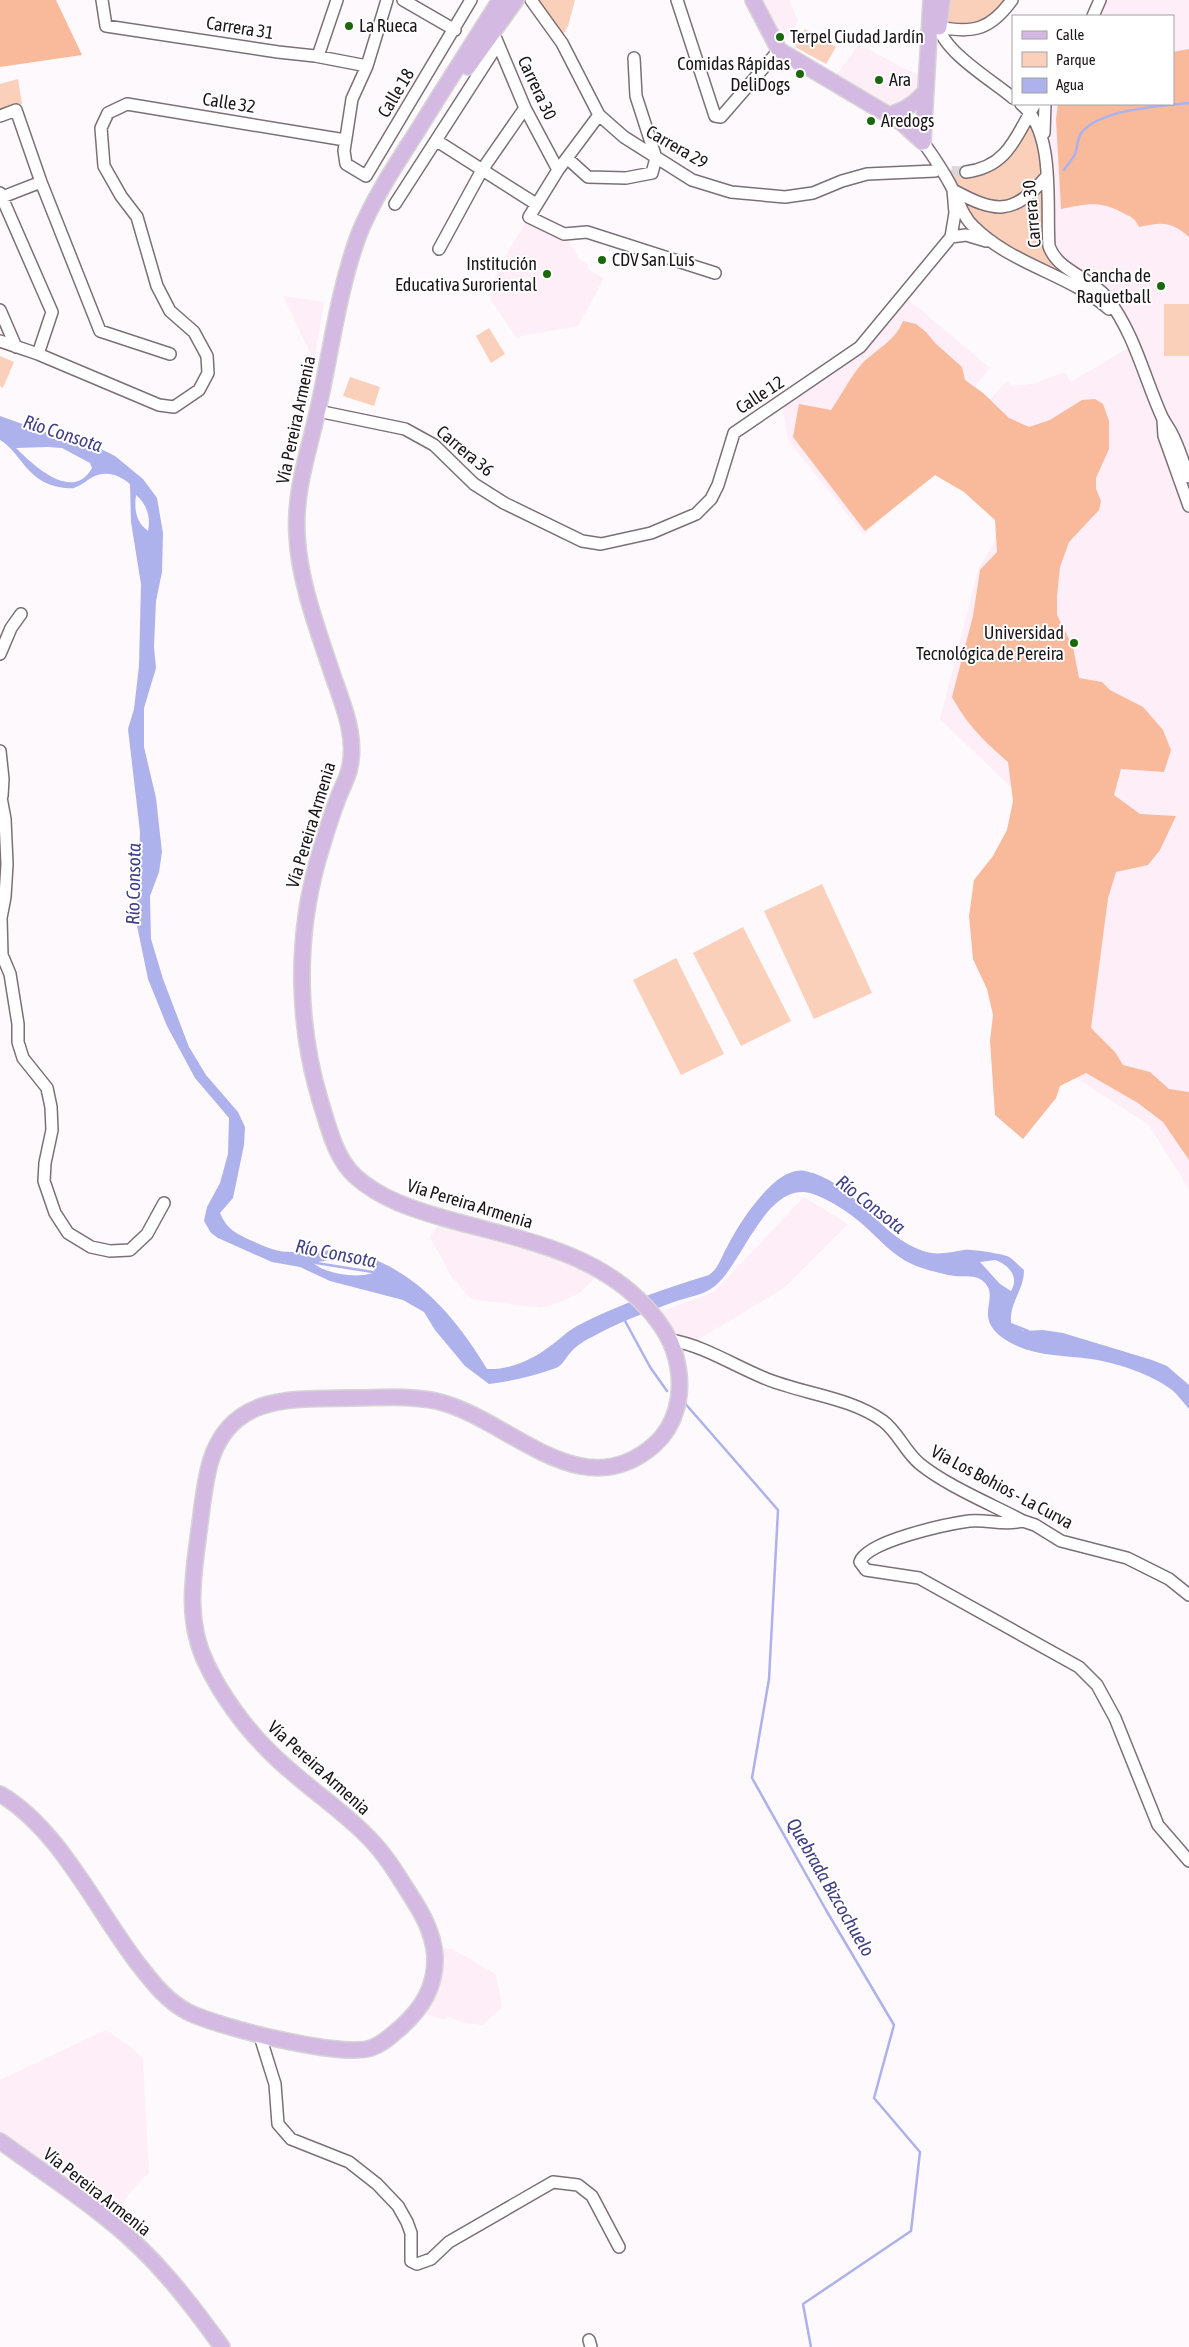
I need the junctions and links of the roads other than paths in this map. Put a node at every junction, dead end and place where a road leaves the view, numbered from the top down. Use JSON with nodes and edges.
{"nodes":[{"id":1,"x":102,"y":0,"type":"edge"},
{"id":2,"x":337,"y":0,"type":"edge"},
{"id":3,"x":387,"y":0,"type":"edge"},
{"id":4,"x":403,"y":0,"type":"edge"},
{"id":5,"x":471,"y":0,"type":"edge"},
{"id":6,"x":500,"y":0,"type":"edge"},
{"id":7,"x":516,"y":0,"type":"edge"},
{"id":8,"x":532,"y":0,"type":"edge"},
{"id":9,"x":676,"y":0,"type":"edge"},
{"id":10,"x":752,"y":0,"type":"edge"},
{"id":11,"x":932,"y":0,"type":"edge"},
{"id":12,"x":942,"y":0,"type":"edge"},
{"id":13,"x":1012,"y":0,"type":"edge"},
{"id":14,"x":1100,"y":0,"type":"edge"},
{"id":15,"x":1093,"y":15,"type":"edge"},
{"id":16,"x":939,"y":27,"type":"junction"},
{"id":17,"x":455,"y":30,"type":"junction"},
{"id":18,"x":493,"y":32,"type":"junction"},
{"id":19,"x":951,"y":48,"type":"junction"},
{"id":20,"x":779,"y":50,"type":"junction"},
{"id":21,"x":318,"y":56,"type":"junction"},
{"id":22,"x":927,"y":57,"type":"junction"},
{"id":23,"x":634,"y":58,"type":"dead end"},
{"id":24,"x":367,"y":66,"type":"junction"},
{"id":25,"x":926,"y":91,"type":"junction"},
{"id":26,"x":1012,"y":97,"type":"edge"},
{"id":27,"x":1045,"y":105,"type":"edge"},
{"id":28,"x":525,"y":108,"type":"junction"},
{"id":29,"x":1032,"y":108,"type":"edge"},
{"id":30,"x":888,"y":114,"type":"junction"},
{"id":31,"x":0,"y":116,"type":"edge"},
{"id":32,"x":599,"y":116,"type":"junction"},
{"id":33,"x":345,"y":140,"type":"junction"},
{"id":34,"x":436,"y":141,"type":"junction"},
{"id":35,"x":923,"y":142,"type":"junction"},
{"id":36,"x":1045,"y":150,"type":"junction"},
{"id":37,"x":656,"y":158,"type":"junction"},
{"id":38,"x":568,"y":159,"type":"junction"},
{"id":39,"x":482,"y":170,"type":"junction"},
{"id":40,"x":558,"y":170,"type":"junction"},
{"id":41,"x":935,"y":171,"type":"tunnel mouth"},
{"id":42,"x":966,"y":172,"type":"tunnel mouth"},
{"id":43,"x":1046,"y":177,"type":"junction"},
{"id":44,"x":41,"y":182,"type":"junction"},
{"id":45,"x":953,"y":190,"type":"junction"},
{"id":46,"x":0,"y":196,"type":"edge"},
{"id":47,"x":396,"y":204,"type":"dead end"},
{"id":48,"x":536,"y":204,"type":"junction"},
{"id":49,"x":952,"y":236,"type":"junction"},
{"id":50,"x":993,"y":244,"type":"junction"},
{"id":51,"x":439,"y":249,"type":"dead end"},
{"id":52,"x":715,"y":273,"type":"dead end"},
{"id":53,"x":0,"y":310,"type":"edge"},
{"id":54,"x":1118,"y":316,"type":"junction"},
{"id":55,"x":0,"y":342,"type":"edge"},
{"id":56,"x":16,"y":346,"type":"junction"},
{"id":57,"x":38,"y":354,"type":"junction"},
{"id":58,"x":170,"y":354,"type":"dead end"},
{"id":59,"x":318,"y":411,"type":"junction"},
{"id":60,"x":1162,"y":418,"type":"junction"},
{"id":61,"x":1189,"y":477,"type":"edge"},
{"id":62,"x":1189,"y":506,"type":"edge"},
{"id":63,"x":582,"y":541,"type":"joint"},
{"id":64,"x":21,"y":614,"type":"dead end"},
{"id":65,"x":0,"y":654,"type":"edge"},
{"id":66,"x":0,"y":752,"type":"edge"},
{"id":67,"x":1,"y":794,"type":"edge"},
{"id":68,"x":164,"y":1203,"type":"dead end"},
{"id":69,"x":670,"y":1340,"type":"junction"},
{"id":70,"x":1023,"y":1521,"type":"junction"},
{"id":71,"x":1189,"y":1595,"type":"edge"},
{"id":72,"x":0,"y":1794,"type":"edge"},
{"id":73,"x":1189,"y":1861,"type":"edge"},
{"id":74,"x":259,"y":2033,"type":"junction"},
{"id":75,"x":0,"y":2141,"type":"edge"},
{"id":76,"x":619,"y":2248,"type":"dead end"},
{"id":77,"x":222,"y":2347,"type":"edge"}],
"edges":[{"from":1,"to":21,"type":"street","name":"Carrera 31"},
{"from":2,"to":21,"type":"street"},
{"from":3,"to":24,"type":"street"},
{"from":4,"to":17,"type":"street"},
{"from":5,"to":17,"type":"street","name":"Calle 18"},
{"from":6,"to":18,"type":"main road","name":"Vía Pereira Armenia"},
{"from":7,"to":18,"type":"main road","name":"Vía Pereira Armenia"},
{"from":8,"to":32,"type":"street","name":"Carrera 29"},
{"from":9,"to":20,"type":"street"},
{"from":10,"to":20,"type":"main road"},
{"from":11,"to":22,"type":"main road"},
{"from":12,"to":16,"type":"main road"},
{"from":13,"to":16,"type":"street"},
{"from":14,"to":15,"type":"street"},
{"from":16,"to":19,"type":"street"},
{"from":17,"to":33,"type":"street","name":"Calle 18"},
{"from":18,"to":28,"type":"street","name":"Carrera 30"},
{"from":18,"to":34,"type":"street"},
{"from":18,"to":59,"type":"main road","name":"Vía Pereira Armenia"},
{"from":19,"to":22,"type":"street"},
{"from":19,"to":26,"type":"street"},
{"from":20,"to":30,"type":"main road"},
{"from":21,"to":24,"type":"street","name":"Carrera 31"},
{"from":22,"to":25,"type":"main road"},
{"from":23,"to":37,"type":"street"},
{"from":24,"to":33,"type":"street"},
{"from":25,"to":30,"type":"main road"},
{"from":25,"to":35,"type":"main road"},
{"from":27,"to":36,"type":"street"},
{"from":28,"to":39,"type":"street"},
{"from":28,"to":40,"type":"street","name":"Carrera 30"},
{"from":29,"to":36,"type":"street","name":"Carrera 30"},
{"from":29,"to":42,"type":"street"},
{"from":30,"to":35,"type":"main road"},
{"from":31,"to":44,"type":"street"},
{"from":32,"to":37,"type":"street","name":"Carrera 29"},
{"from":32,"to":38,"type":"street"},
{"from":33,"to":57,"type":"street","name":"Calle 32"},
{"from":34,"to":39,"type":"street"},
{"from":34,"to":47,"type":"street"},
{"from":35,"to":45,"type":"street"},
{"from":36,"to":43,"type":"street","name":"Carrera 30"},
{"from":37,"to":38,"type":"street"},
{"from":37,"to":41,"type":"street","name":"Carrera 29"},
{"from":38,"to":40,"type":"street"},
{"from":39,"to":48,"type":"street"},
{"from":39,"to":51,"type":"street"},
{"from":40,"to":48,"type":"street"},
{"from":43,"to":45,"type":"street"},
{"from":43,"to":54,"type":"street","name":"Carrera 30"},
{"from":44,"to":46,"type":"street"},
{"from":44,"to":58,"type":"street"},
{"from":45,"to":49,"type":"street"},
{"from":45,"to":50,"type":"street","name":"Carrera 30"},
{"from":46,"to":57,"type":"street"},
{"from":48,"to":52,"type":"street"},
{"from":49,"to":50,"type":"street"},
{"from":49,"to":63,"type":"street","name":"Calle 12"},
{"from":50,"to":54,"type":"street","name":"Carrera 30"},
{"from":53,"to":56,"type":"street"},
{"from":54,"to":60,"type":"street","name":"Carrera 30"},
{"from":55,"to":56,"type":"street"},
{"from":56,"to":57,"type":"street"},
{"from":59,"to":63,"type":"street","name":"Carrera 36"},
{"from":59,"to":69,"type":"main road","name":"Vía Pereira Armenia"},
{"from":60,"to":61,"type":"street","name":"Carrera 30"},
{"from":60,"to":62,"type":"street","name":"Carrera 30"},
{"from":64,"to":65,"type":"street"},
{"from":66,"to":67,"type":"street"},
{"from":67,"to":68,"type":"street"},
{"from":69,"to":70,"type":"street","name":"Vía Los Bohios - La Curva"},
{"from":69,"to":74,"type":"main road","name":"Vía Pereira Armenia"},
{"from":70,"to":71,"type":"street","name":"Vía Los Bohios - La Curva"},
{"from":70,"to":73,"type":"street"},
{"from":72,"to":74,"type":"main road","name":"Vía Pereira Armenia"},
{"from":74,"to":76,"type":"street"},
{"from":75,"to":77,"type":"main road","name":"Vía Pereira Armenia"}]}
